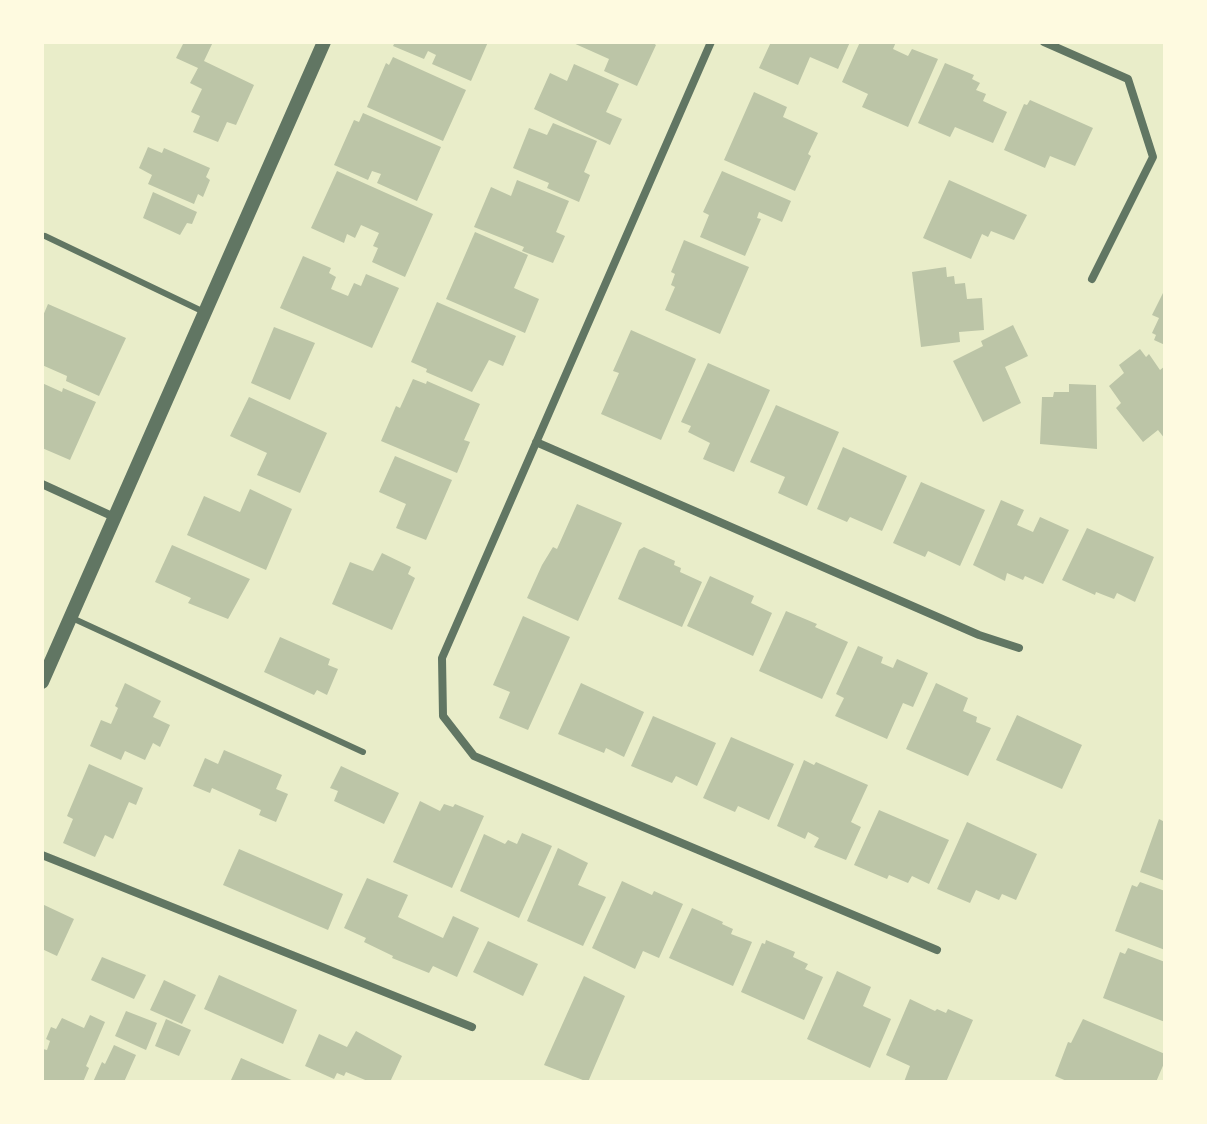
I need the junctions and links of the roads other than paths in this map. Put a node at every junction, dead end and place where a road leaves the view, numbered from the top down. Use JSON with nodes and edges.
{"nodes":[{"id":1,"x":324,"y":42,"type":"edge"},
{"id":2,"x":711,"y":42,"type":"edge"},
{"id":3,"x":1044,"y":42,"type":"edge"},
{"id":4,"x":45,"y":236,"type":"dead end"},
{"id":5,"x":1092,"y":279,"type":"dead end"},
{"id":6,"x":204,"y":312,"type":"junction"},
{"id":7,"x":536,"y":442,"type":"junction"},
{"id":8,"x":42,"y":484,"type":"edge"},
{"id":9,"x":114,"y":517,"type":"junction"},
{"id":10,"x":70,"y":617,"type":"junction"},
{"id":11,"x":1019,"y":648,"type":"dead end"},
{"id":12,"x":42,"y":682,"type":"edge"},
{"id":13,"x":363,"y":752,"type":"dead end"},
{"id":14,"x":42,"y":855,"type":"edge"},
{"id":15,"x":937,"y":950,"type":"dead end"},
{"id":16,"x":472,"y":1027,"type":"dead end"}],
"edges":[{"from":1,"to":6,"type":"street"},
{"from":2,"to":7,"type":"street"},
{"from":3,"to":5,"type":"street"},
{"from":4,"to":6,"type":"lane"},
{"from":6,"to":9,"type":"street"},
{"from":7,"to":11,"type":"street"},
{"from":7,"to":15,"type":"street"},
{"from":8,"to":9,"type":"street"},
{"from":9,"to":10,"type":"street"},
{"from":10,"to":12,"type":"street"},
{"from":10,"to":13,"type":"lane"},
{"from":14,"to":16,"type":"street"}]}
